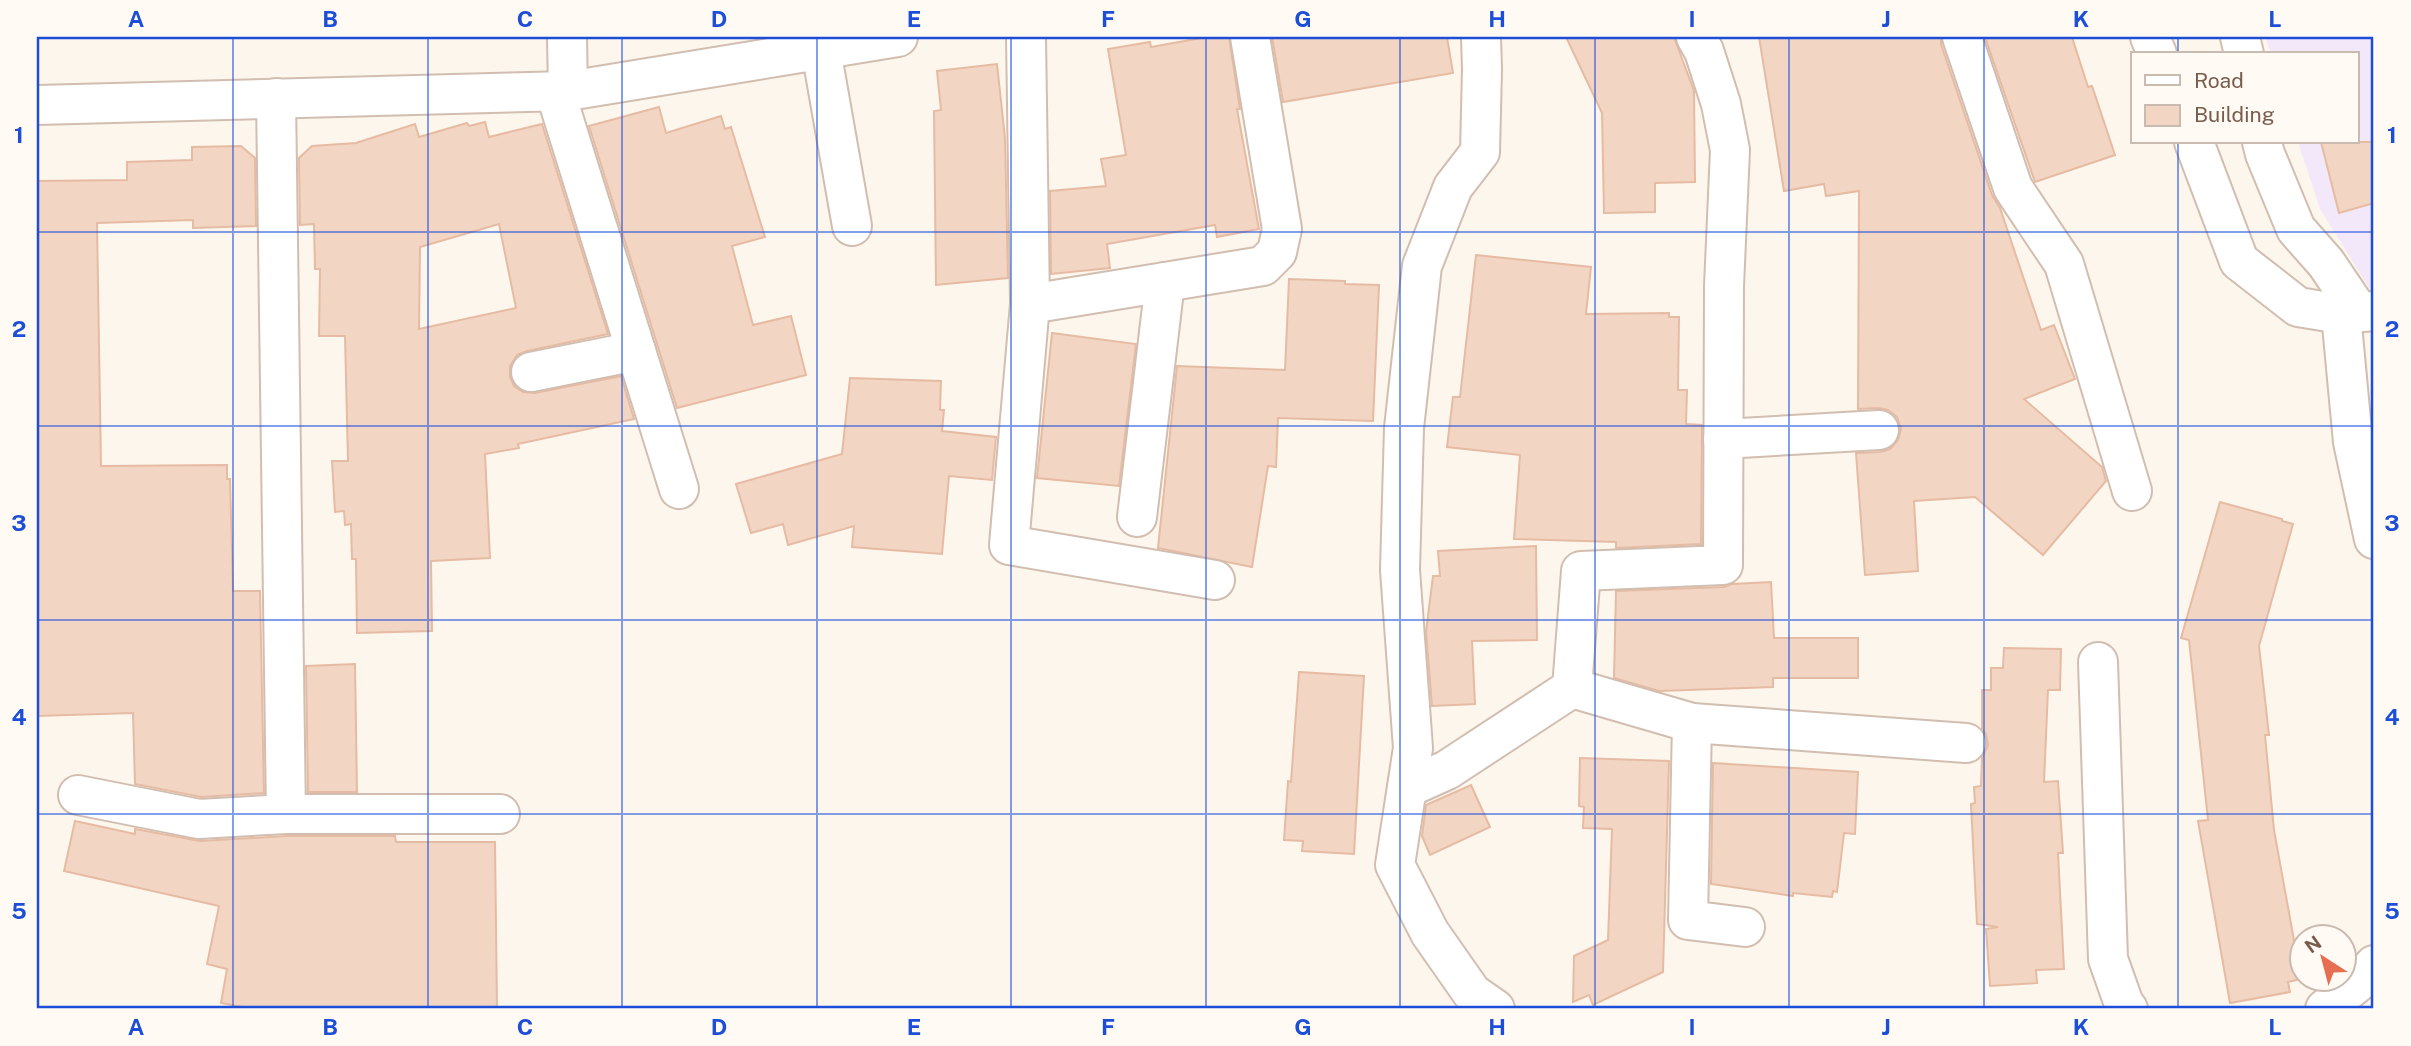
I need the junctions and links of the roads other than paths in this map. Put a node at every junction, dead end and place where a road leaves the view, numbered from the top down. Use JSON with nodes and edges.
{"nodes":[{"id":1,"x":567,"y":37,"type":"edge"},
{"id":2,"x":1027,"y":37,"type":"edge"},
{"id":3,"x":1250,"y":37,"type":"edge"},
{"id":4,"x":1481,"y":37,"type":"edge"},
{"id":5,"x":1696,"y":37,"type":"edge"},
{"id":6,"x":1962,"y":37,"type":"edge"},
{"id":7,"x":875,"y":39,"type":"edge"},
{"id":8,"x":821,"y":50,"type":"junction"},
{"id":9,"x":561,"y":91,"type":"junction"},
{"id":10,"x":276,"y":98,"type":"junction"},
{"id":11,"x":37,"y":105,"type":"edge"},
{"id":12,"x":2195,"y":144,"type":"edge"},
{"id":13,"x":2262,"y":144,"type":"edge"},
{"id":14,"x":852,"y":226,"type":"dead end"},
{"id":15,"x":1165,"y":282,"type":"junction"},
{"id":16,"x":1030,"y":303,"type":"junction"},
{"id":17,"x":2358,"y":312,"type":"edge"},
{"id":18,"x":636,"y":351,"type":"junction"},
{"id":19,"x":531,"y":372,"type":"dead end"},
{"id":20,"x":1879,"y":430,"type":"dead end"},
{"id":21,"x":1723,"y":439,"type":"junction"},
{"id":22,"x":679,"y":489,"type":"dead end"},
{"id":23,"x":2132,"y":491,"type":"dead end"},
{"id":24,"x":1137,"y":517,"type":"dead end"},
{"id":25,"x":2374,"y":538,"type":"edge"},
{"id":26,"x":1215,"y":580,"type":"dead end"},
{"id":27,"x":2098,"y":662,"type":"dead end"},
{"id":28,"x":1572,"y":688,"type":"junction"},
{"id":29,"x":1692,"y":723,"type":"junction"},
{"id":30,"x":1966,"y":743,"type":"dead end"},
{"id":31,"x":1407,"y":788,"type":"junction"},
{"id":32,"x":78,"y":795,"type":"dead end"},
{"id":33,"x":286,"y":814,"type":"junction"},
{"id":34,"x":500,"y":814,"type":"dead end"},
{"id":35,"x":1745,"y":927,"type":"dead end"},
{"id":36,"x":2374,"y":965,"type":"edge"},
{"id":37,"x":1494,"y":1009,"type":"edge"},
{"id":38,"x":2128,"y":1009,"type":"edge"},
{"id":39,"x":2325,"y":1009,"type":"edge"}],
"edges":[{"from":1,"to":9,"type":"street"},
{"from":2,"to":16,"type":"street"},
{"from":3,"to":15,"type":"street"},
{"from":4,"to":31,"type":"street"},
{"from":5,"to":21,"type":"street"},
{"from":6,"to":23,"type":"street"},
{"from":7,"to":8,"type":"street"},
{"from":8,"to":9,"type":"street"},
{"from":8,"to":14,"type":"street"},
{"from":9,"to":10,"type":"street"},
{"from":9,"to":18,"type":"street"},
{"from":10,"to":11,"type":"street"},
{"from":10,"to":33,"type":"street"},
{"from":12,"to":17,"type":"street"},
{"from":13,"to":17,"type":"street"},
{"from":15,"to":16,"type":"street"},
{"from":15,"to":24,"type":"street"},
{"from":16,"to":26,"type":"street"},
{"from":17,"to":25,"type":"street"},
{"from":18,"to":19,"type":"street"},
{"from":18,"to":22,"type":"street"},
{"from":20,"to":21,"type":"street"},
{"from":21,"to":28,"type":"street"},
{"from":27,"to":38,"type":"street"},
{"from":28,"to":29,"type":"street"},
{"from":28,"to":31,"type":"street"},
{"from":29,"to":30,"type":"street"},
{"from":29,"to":35,"type":"street"},
{"from":31,"to":37,"type":"street"},
{"from":32,"to":33,"type":"street"},
{"from":33,"to":34,"type":"street"},
{"from":36,"to":39,"type":"street"}]}
